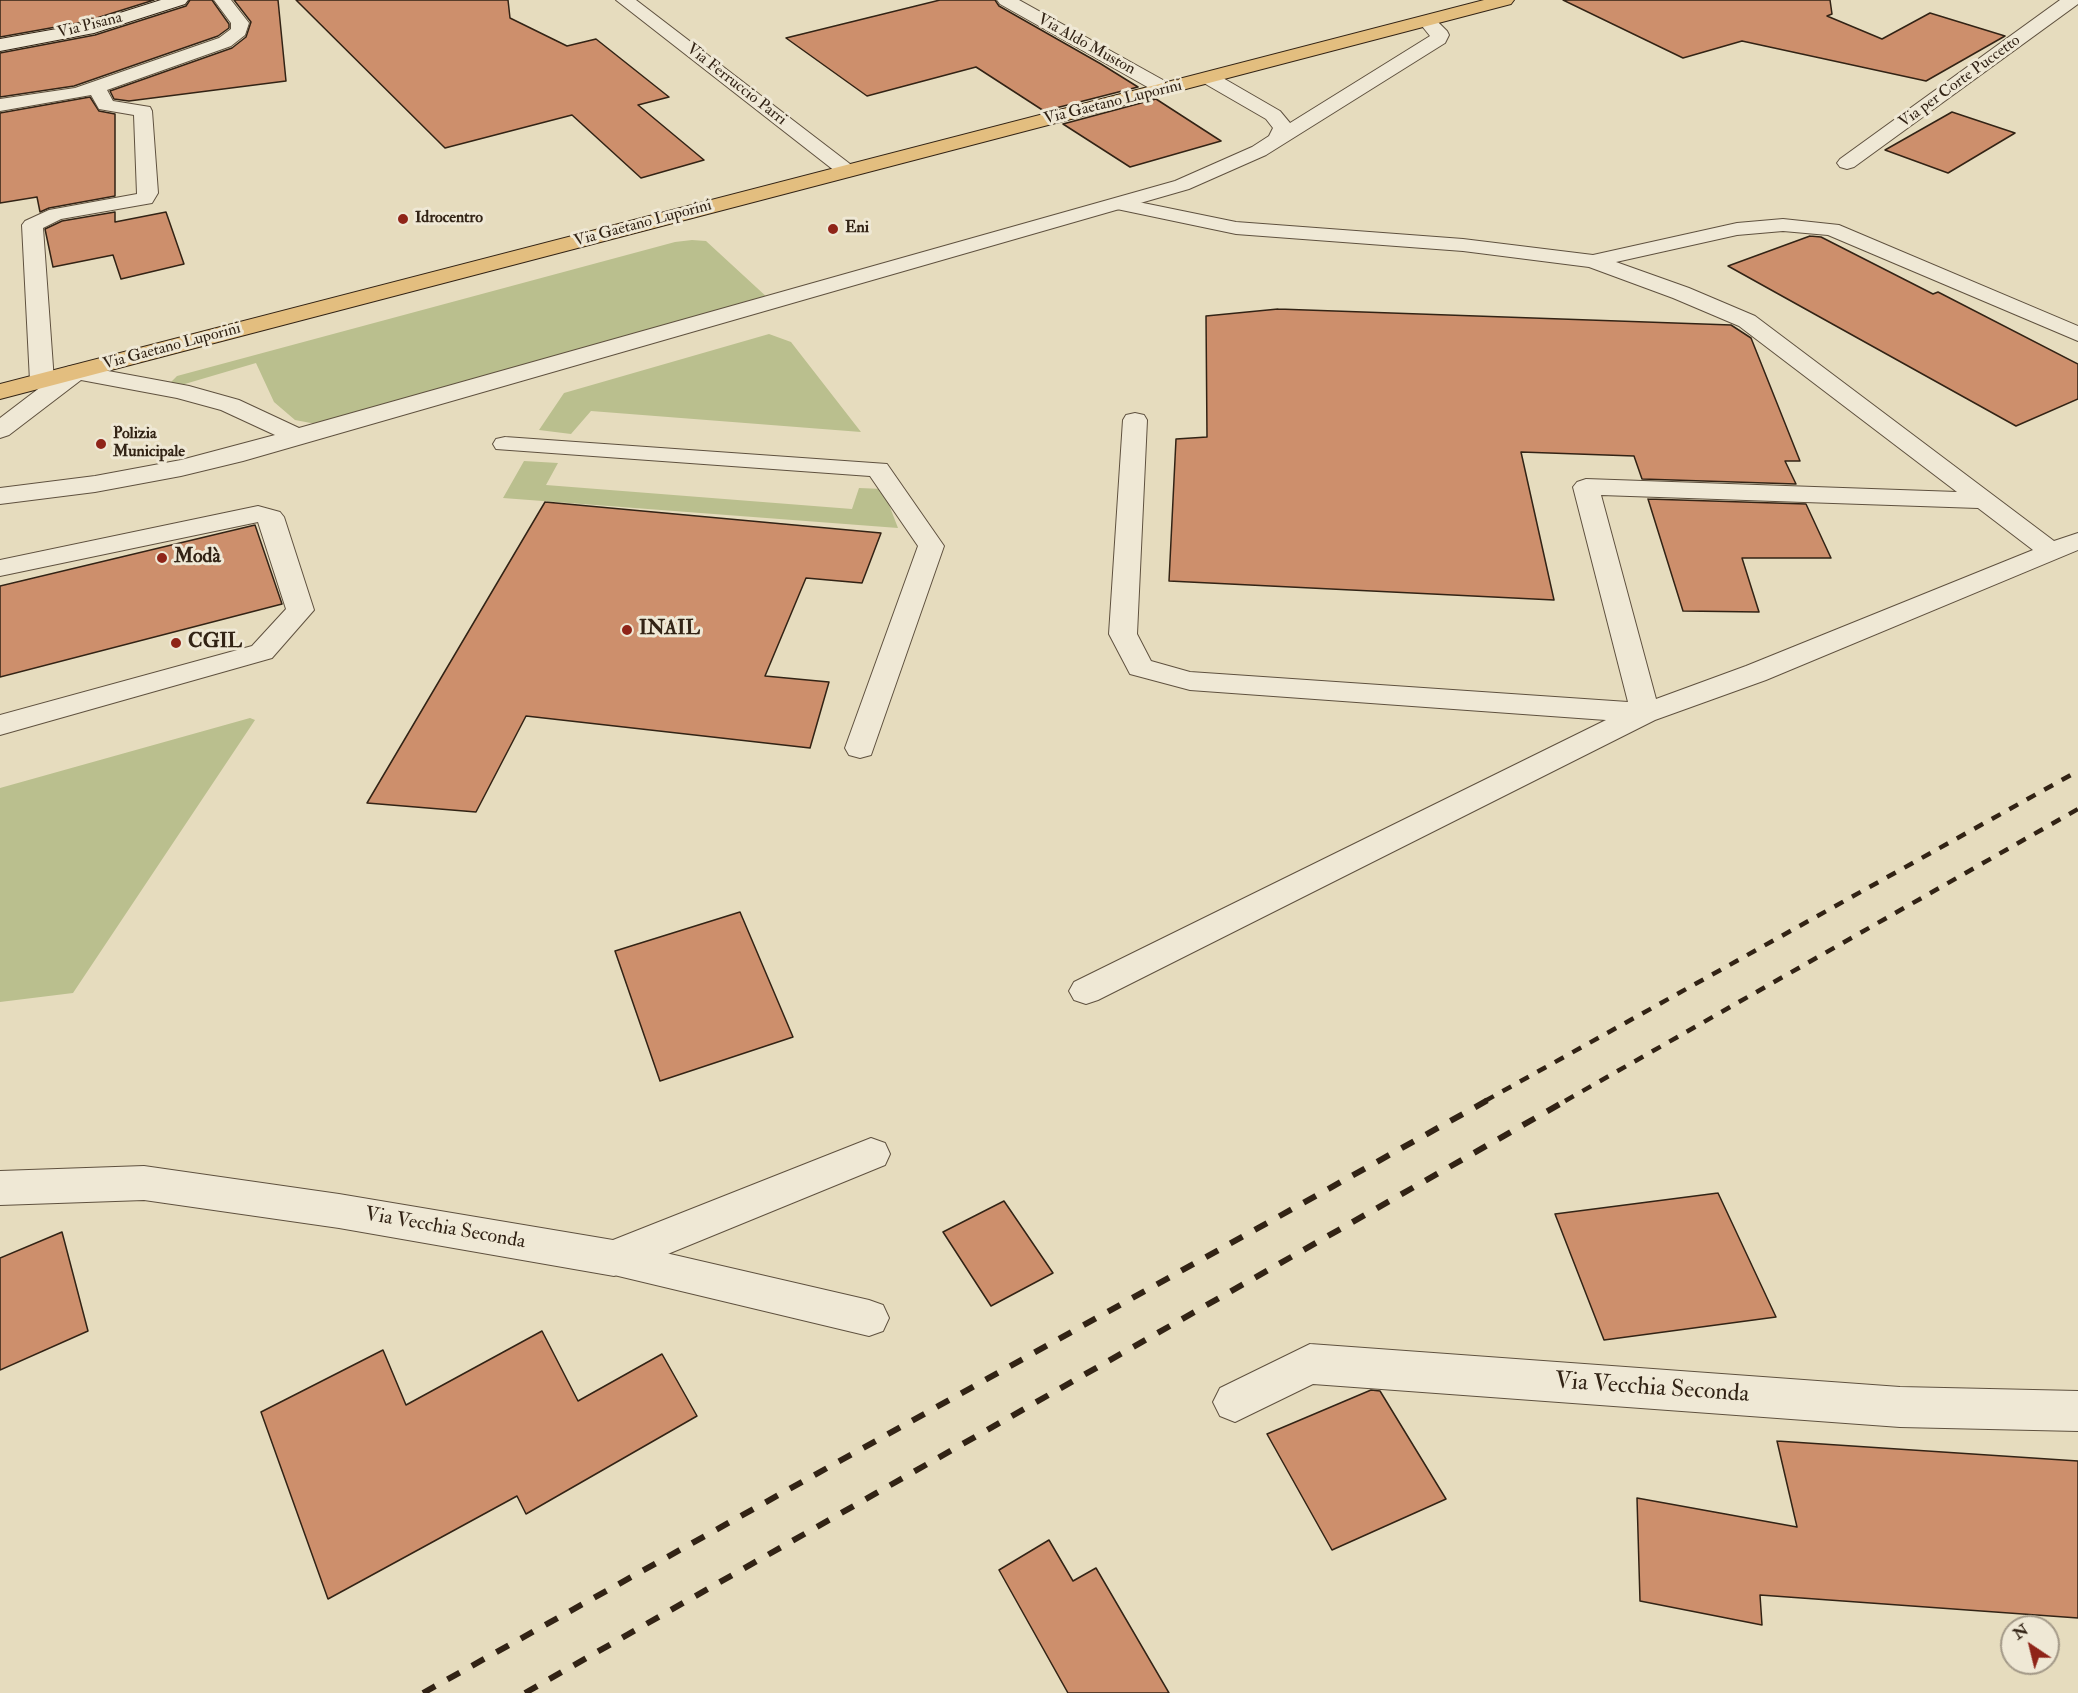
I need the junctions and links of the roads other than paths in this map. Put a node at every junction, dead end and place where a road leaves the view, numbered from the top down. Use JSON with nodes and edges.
{"nodes":[{"id":1,"x":179,"y":0,"type":"edge"},
{"id":2,"x":222,"y":0,"type":"edge"},
{"id":3,"x":625,"y":0,"type":"edge"},
{"id":4,"x":1006,"y":0,"type":"edge"},
{"id":5,"x":2072,"y":0,"type":"edge"},
{"id":6,"x":1491,"y":1,"type":"edge"},
{"id":7,"x":1427,"y":21,"type":"junction"},
{"id":8,"x":0,"y":45,"type":"edge"},
{"id":9,"x":1209,"y":78,"type":"junction"},
{"id":10,"x":97,"y":87,"type":"junction"},
{"id":11,"x":1165,"y":89,"type":"junction"},
{"id":12,"x":0,"y":105,"type":"edge"},
{"id":13,"x":1277,"y":140,"type":"junction"},
{"id":14,"x":1847,"y":164,"type":"dead end"},
{"id":15,"x":847,"y":171,"type":"junction"},
{"id":16,"x":1119,"y":204,"type":"junction"},
{"id":17,"x":1593,"y":261,"type":"junction"},
{"id":18,"x":2078,"y":334,"type":"edge"},
{"id":19,"x":76,"y":372,"type":"junction"},
{"id":20,"x":42,"y":381,"type":"junction"},
{"id":21,"x":0,"y":392,"type":"edge"},
{"id":22,"x":1134,"y":420,"type":"dead end"},
{"id":23,"x":0,"y":430,"type":"edge"},
{"id":24,"x":295,"y":437,"type":"junction"},
{"id":25,"x":505,"y":444,"type":"dead end"},
{"id":26,"x":0,"y":496,"type":"edge"},
{"id":27,"x":1984,"y":501,"type":"junction"},
{"id":28,"x":2066,"y":547,"type":"edge"},
{"id":29,"x":0,"y":568,"type":"edge"},
{"id":30,"x":1645,"y":713,"type":"junction"},
{"id":31,"x":0,"y":725,"type":"edge"},
{"id":32,"x":860,"y":748,"type":"dead end"},
{"id":33,"x":1086,"y":991,"type":"dead end"},
{"id":34,"x":872,"y":1154,"type":"dead end"},
{"id":35,"x":0,"y":1188,"type":"edge"},
{"id":36,"x":614,"y":1258,"type":"junction"},
{"id":37,"x":868,"y":1318,"type":"dead end"},
{"id":38,"x":1235,"y":1402,"type":"dead end"},
{"id":39,"x":2078,"y":1411,"type":"edge"}],
"edges":[{"from":1,"to":8,"type":"street","name":"Via Pisana"},
{"from":2,"to":10,"type":"lane"},
{"from":3,"to":15,"type":"street","name":"Via Ferruccio Parri"},
{"from":4,"to":11,"type":"street","name":"Via Aldo Muston"},
{"from":5,"to":14,"type":"street","name":"Via per Corte Puccetto"},
{"from":6,"to":7,"type":"main road","name":"Via Gaetano Luporini"},
{"from":7,"to":9,"type":"main road","name":"Via Gaetano Luporini"},
{"from":7,"to":13,"type":"street"},
{"from":9,"to":11,"type":"main road","name":"Via Gaetano Luporini"},
{"from":9,"to":13,"type":"street","name":"Via Gaetano Luporini"},
{"from":10,"to":12,"type":"lane"},
{"from":10,"to":20,"type":"lane"},
{"from":11,"to":15,"type":"main road","name":"Via Gaetano Luporini"},
{"from":13,"to":16,"type":"street"},
{"from":15,"to":19,"type":"main road","name":"Via Gaetano Luporini"},
{"from":16,"to":17,"type":"lane"},
{"from":16,"to":24,"type":"street"},
{"from":17,"to":18,"type":"lane"},
{"from":17,"to":27,"type":"lane"},
{"from":19,"to":20,"type":"main road","name":"Via Gaetano Luporini"},
{"from":19,"to":23,"type":"street","name":"Via Gaetano Luporini"},
{"from":19,"to":24,"type":"street","name":"Via Gaetano Luporini"},
{"from":20,"to":21,"type":"main road","name":"Via Gaetano Luporini"},
{"from":22,"to":30,"type":"lane"},
{"from":24,"to":26,"type":"street"},
{"from":25,"to":32,"type":"lane"},
{"from":27,"to":28,"type":"lane"},
{"from":27,"to":30,"type":"lane"},
{"from":28,"to":30,"type":"lane"},
{"from":29,"to":31,"type":"lane"},
{"from":30,"to":33,"type":"lane"},
{"from":34,"to":36,"type":"street"},
{"from":35,"to":36,"type":"street","name":"Via Vecchia Seconda"},
{"from":36,"to":37,"type":"lane"},
{"from":38,"to":39,"type":"street","name":"Via Vecchia Seconda"}]}
